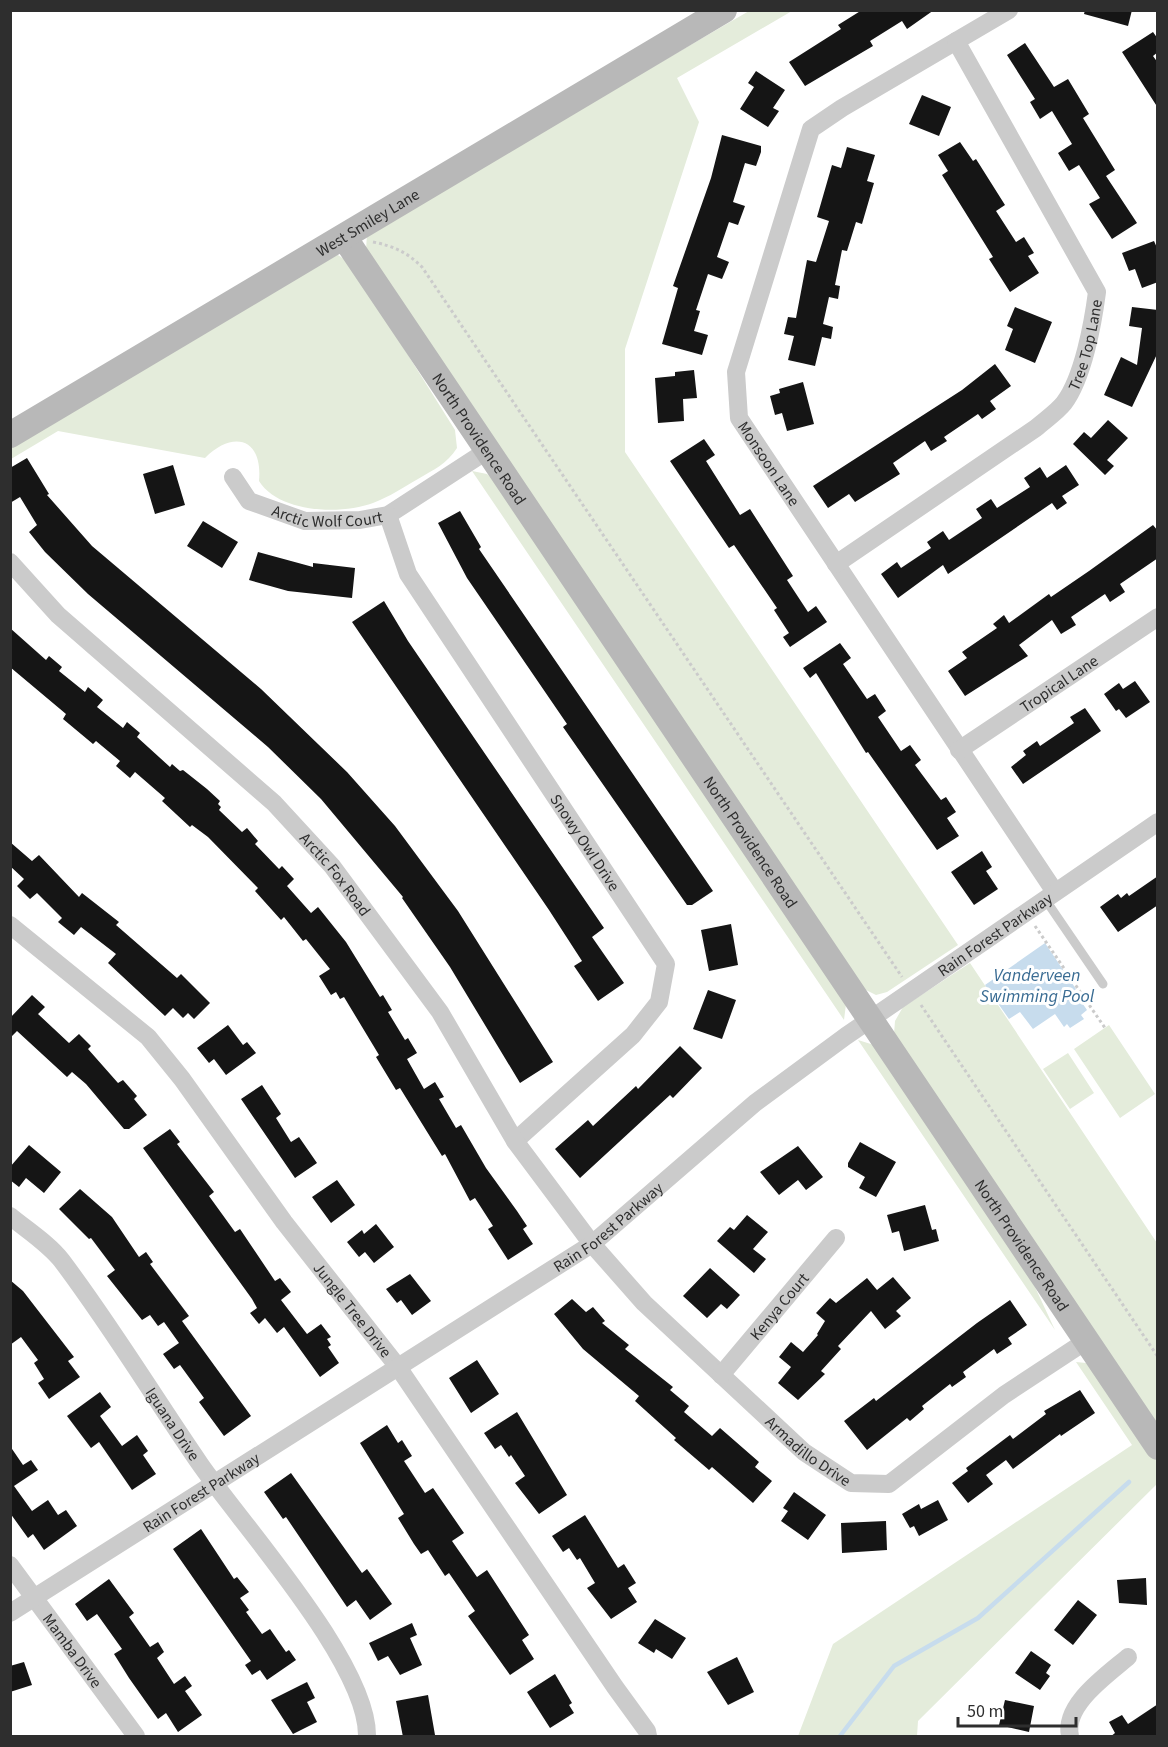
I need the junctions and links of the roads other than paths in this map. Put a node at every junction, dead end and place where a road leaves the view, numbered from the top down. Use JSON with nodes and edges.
{"nodes":[{"id":1,"x":724,"y":10,"type":"edge"},
{"id":2,"x":1009,"y":10,"type":"edge"},
{"id":3,"x":956,"y":41,"type":"junction"},
{"id":4,"x":344,"y":237,"type":"junction"},
{"id":5,"x":10,"y":435,"type":"edge"},
{"id":6,"x":488,"y":450,"type":"junction"},
{"id":7,"x":233,"y":477,"type":"dead end"},
{"id":8,"x":388,"y":515,"type":"junction"},
{"id":9,"x":10,"y":562,"type":"edge"},
{"id":10,"x":836,"y":564,"type":"junction"},
{"id":11,"x":1158,"y":618,"type":"edge"},
{"id":12,"x":959,"y":750,"type":"junction"},
{"id":13,"x":1158,"y":822,"type":"edge"},
{"id":14,"x":1050,"y":896,"type":"junction"},
{"id":15,"x":10,"y":925,"type":"edge"},
{"id":16,"x":1103,"y":984,"type":"dead end"},
{"id":17,"x":870,"y":1019,"type":"junction"},
{"id":18,"x":515,"y":1141,"type":"junction"},
{"id":19,"x":10,"y":1216,"type":"edge"},
{"id":20,"x":836,"y":1238,"type":"dead end"},
{"id":21,"x":592,"y":1244,"type":"junction"},
{"id":22,"x":1086,"y":1341,"type":"junction"},
{"id":23,"x":398,"y":1367,"type":"junction"},
{"id":24,"x":721,"y":1375,"type":"junction"},
{"id":25,"x":1158,"y":1447,"type":"edge"},
{"id":26,"x":213,"y":1482,"type":"junction"},
{"id":27,"x":10,"y":1565,"type":"edge"},
{"id":28,"x":34,"y":1598,"type":"junction"},
{"id":29,"x":10,"y":1613,"type":"edge"},
{"id":30,"x":1128,"y":1657,"type":"dead end"},
{"id":31,"x":136,"y":1737,"type":"edge"},
{"id":32,"x":367,"y":1737,"type":"edge"},
{"id":33,"x":648,"y":1737,"type":"edge"},
{"id":34,"x":1070,"y":1737,"type":"edge"}],
"edges":[{"from":1,"to":4,"type":"street","name":"West Smiley Lane"},
{"from":2,"to":3,"type":"street","name":"Monsoon Lane"},
{"from":3,"to":10,"type":"street","name":"Monsoon Lane"},
{"from":3,"to":10,"type":"street","name":"Tree Top Lane"},
{"from":4,"to":5,"type":"street","name":"West Smiley Lane"},
{"from":4,"to":6,"type":"street","name":"North Providence Road"},
{"from":6,"to":8,"type":"street","name":"Arctic Wolf Court"},
{"from":6,"to":17,"type":"street","name":"North Providence Road"},
{"from":7,"to":8,"type":"street","name":"Arctic Wolf Court"},
{"from":8,"to":18,"type":"street","name":"Snowy Owl Drive"},
{"from":9,"to":18,"type":"street","name":"Arctic Fox Road"},
{"from":10,"to":12,"type":"street","name":"Monsoon Lane"},
{"from":11,"to":12,"type":"street","name":"Tropical Lane"},
{"from":12,"to":14,"type":"street","name":"Monsoon Lane"},
{"from":13,"to":14,"type":"street","name":"Rain Forest Parkway"},
{"from":14,"to":16,"type":"lane"},
{"from":14,"to":17,"type":"street","name":"Rain Forest Parkway"},
{"from":15,"to":23,"type":"street","name":"Jungle Tree Drive"},
{"from":17,"to":21,"type":"street","name":"Rain Forest Parkway"},
{"from":17,"to":22,"type":"street","name":"North Providence Road"},
{"from":18,"to":21,"type":"street","name":"Arctic Fox Road"},
{"from":19,"to":26,"type":"street","name":"Iguana Drive"},
{"from":20,"to":24,"type":"street","name":"Kenya Court"},
{"from":21,"to":23,"type":"street","name":"Rain Forest Parkway"},
{"from":21,"to":24,"type":"street","name":"Armadillo Drive"},
{"from":22,"to":24,"type":"street","name":"Armadillo Drive"},
{"from":22,"to":25,"type":"street","name":"North Providence Road"},
{"from":23,"to":26,"type":"street","name":"Rain Forest Parkway"},
{"from":23,"to":33,"type":"street","name":"Jungle Tree Drive"},
{"from":26,"to":28,"type":"street","name":"Rain Forest Parkway"},
{"from":26,"to":32,"type":"street","name":"Iguana Drive"},
{"from":27,"to":28,"type":"street","name":"Mamba Drive"},
{"from":28,"to":29,"type":"street","name":"Rain Forest Parkway"},
{"from":28,"to":31,"type":"street","name":"Mamba Drive"},
{"from":30,"to":34,"type":"street"}]}
